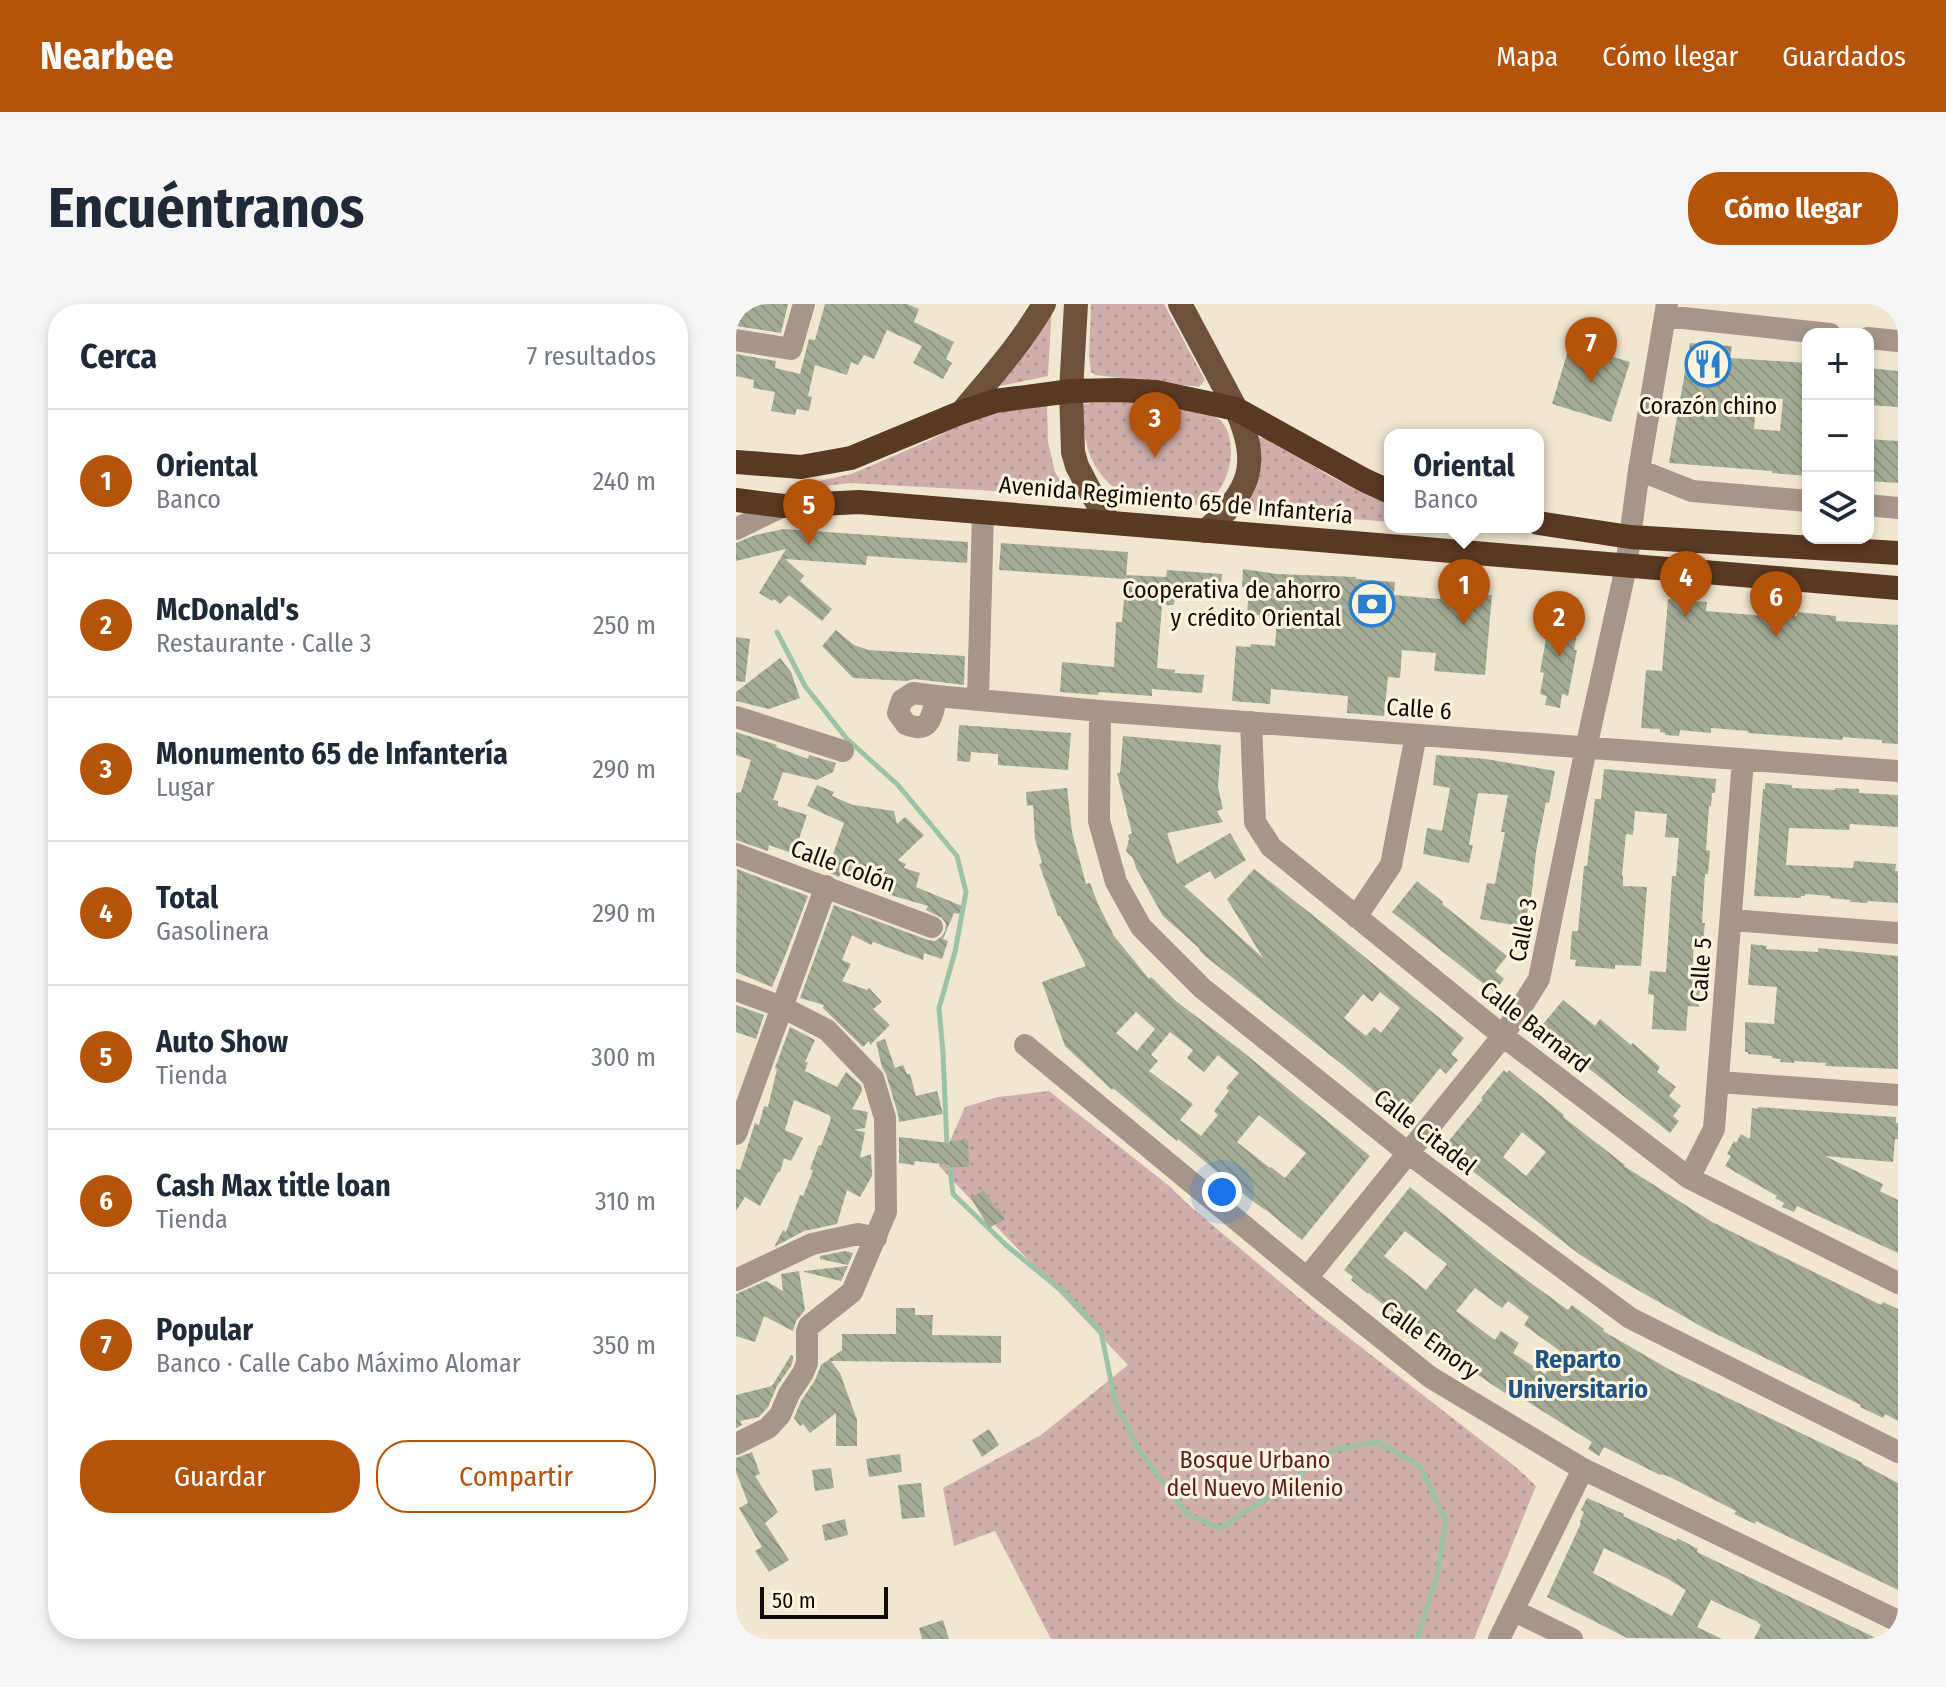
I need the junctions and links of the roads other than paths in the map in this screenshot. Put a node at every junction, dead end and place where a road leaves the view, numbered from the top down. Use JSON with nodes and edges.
{"nodes":[{"id":1,"x":804,"y":304,"type":"edge"},
{"id":2,"x":1044,"y":304,"type":"edge"},
{"id":3,"x":1076,"y":304,"type":"edge"},
{"id":4,"x":1180,"y":304,"type":"edge"},
{"id":5,"x":1666,"y":310,"type":"edge"},
{"id":6,"x":1802,"y":330,"type":"edge"},
{"id":7,"x":1874,"y":339,"type":"edge"},
{"id":8,"x":736,"y":340,"type":"edge"},
{"id":9,"x":1898,"y":341,"type":"edge"},
{"id":10,"x":1071,"y":391,"type":"junction"},
{"id":11,"x":1236,"y":409,"type":"junction"},
{"id":12,"x":962,"y":412,"type":"junction"},
{"id":13,"x":736,"y":462,"type":"edge"},
{"id":14,"x":801,"y":467,"type":"junction"},
{"id":15,"x":1639,"y":470,"type":"junction"},
{"id":16,"x":736,"y":478,"type":"edge"},
{"id":17,"x":1384,"y":489,"type":"edge"},
{"id":18,"x":736,"y":500,"type":"edge"},
{"id":19,"x":1802,"y":500,"type":"edge"},
{"id":20,"x":783,"y":506,"type":"junction"},
{"id":21,"x":1874,"y":506,"type":"edge"},
{"id":22,"x":1898,"y":508,"type":"edge"},
{"id":23,"x":983,"y":512,"type":"junction"},
{"id":24,"x":1109,"y":522,"type":"junction"},
{"id":25,"x":1544,"y":524,"type":"edge"},
{"id":26,"x":736,"y":529,"type":"edge"},
{"id":27,"x":1206,"y":531,"type":"junction"},
{"id":28,"x":1630,"y":537,"type":"junction"},
{"id":29,"x":1898,"y":553,"type":"edge"},
{"id":30,"x":1626,"y":567,"type":"junction"},
{"id":31,"x":1898,"y":588,"type":"edge"},
{"id":32,"x":936,"y":696,"type":"dead end"},
{"id":33,"x":978,"y":699,"type":"junction"},
{"id":34,"x":1100,"y":711,"type":"junction"},
{"id":35,"x":736,"y":717,"type":"edge"},
{"id":36,"x":1251,"y":722,"type":"junction"},
{"id":37,"x":1416,"y":735,"type":"junction"},
{"id":38,"x":1586,"y":748,"type":"junction"},
{"id":39,"x":843,"y":751,"type":"dead end"},
{"id":40,"x":1743,"y":760,"type":"junction"},
{"id":41,"x":1898,"y":771,"type":"edge"},
{"id":42,"x":736,"y":854,"type":"edge"},
{"id":43,"x":826,"y":886,"type":"junction"},
{"id":44,"x":1356,"y":917,"type":"junction"},
{"id":45,"x":1731,"y":920,"type":"junction"},
{"id":46,"x":932,"y":927,"type":"dead end"},
{"id":47,"x":1898,"y":933,"type":"edge"},
{"id":48,"x":736,"y":990,"type":"edge"},
{"id":49,"x":782,"y":1007,"type":"junction"},
{"id":50,"x":1503,"y":1036,"type":"junction"},
{"id":51,"x":1025,"y":1045,"type":"dead end"},
{"id":52,"x":1719,"y":1082,"type":"junction"},
{"id":53,"x":1898,"y":1095,"type":"edge"},
{"id":54,"x":737,"y":1129,"type":"edge"},
{"id":55,"x":1408,"y":1153,"type":"junction"},
{"id":56,"x":1689,"y":1178,"type":"junction"},
{"id":57,"x":876,"y":1238,"type":"junction"},
{"id":58,"x":1307,"y":1278,"type":"junction"},
{"id":59,"x":736,"y":1280,"type":"edge"},
{"id":60,"x":1898,"y":1283,"type":"edge"},
{"id":61,"x":736,"y":1444,"type":"edge"},
{"id":62,"x":1898,"y":1452,"type":"edge"},
{"id":63,"x":1583,"y":1469,"type":"junction"},
{"id":64,"x":1513,"y":1610,"type":"junction"},
{"id":65,"x":1898,"y":1621,"type":"edge"},
{"id":66,"x":1499,"y":1639,"type":"edge"},
{"id":67,"x":1572,"y":1639,"type":"edge"}],
"edges":[{"from":1,"to":8,"type":"street"},
{"from":2,"to":12,"type":"main road"},
{"from":3,"to":10,"type":"main road"},
{"from":4,"to":11,"type":"main road"},
{"from":5,"to":6,"type":"street"},
{"from":5,"to":15,"type":"street","name":"Calle 3"},
{"from":7,"to":9,"type":"street"},
{"from":10,"to":11,"type":"highway","name":"Avenida Regimiento 65 de Infantería"},
{"from":10,"to":12,"type":"highway","name":"Avenida Regimiento 65 de Infantería"},
{"from":10,"to":24,"type":"main road"},
{"from":11,"to":17,"type":"highway","name":"Avenida Regimiento 65 de Infantería"},
{"from":11,"to":27,"type":"main road"},
{"from":12,"to":14,"type":"highway","name":"Avenida Regimiento 65 de Infantería"},
{"from":13,"to":14,"type":"highway","name":"Avenida Regimiento 65 de Infantería"},
{"from":14,"to":16,"type":"highway"},
{"from":15,"to":19,"type":"street"},
{"from":15,"to":28,"type":"street","name":"Calle 3"},
{"from":18,"to":20,"type":"highway","name":"Avenida Regimiento 65 de Infantería"},
{"from":20,"to":23,"type":"highway","name":"Avenida Regimiento 65 de Infantería"},
{"from":20,"to":26,"type":"street"},
{"from":21,"to":22,"type":"street"},
{"from":23,"to":24,"type":"highway","name":"Avenida Regimiento 65 de Infantería"},
{"from":23,"to":33,"type":"street"},
{"from":24,"to":27,"type":"highway","name":"Avenida Regimiento 65 de Infantería"},
{"from":25,"to":28,"type":"highway"},
{"from":27,"to":30,"type":"highway","name":"Avenida Regimiento 65 de Infantería"},
{"from":28,"to":29,"type":"highway"},
{"from":28,"to":30,"type":"street","name":"Calle 3"},
{"from":30,"to":31,"type":"highway","name":"Avenida Regimiento 65 de Infantería"},
{"from":30,"to":38,"type":"street","name":"Calle 3"},
{"from":32,"to":33,"type":"street","name":"Calle 6"},
{"from":33,"to":34,"type":"street","name":"Calle 6"},
{"from":34,"to":36,"type":"street","name":"Calle 6"},
{"from":34,"to":55,"type":"street","name":"Calle Citadel"},
{"from":35,"to":39,"type":"street"},
{"from":36,"to":37,"type":"street","name":"Calle 6"},
{"from":36,"to":44,"type":"street","name":"Calle Barnard"},
{"from":37,"to":38,"type":"street","name":"Calle 6"},
{"from":37,"to":44,"type":"street"},
{"from":38,"to":40,"type":"street","name":"Calle 6"},
{"from":38,"to":50,"type":"street","name":"Calle 3"},
{"from":40,"to":41,"type":"street","name":"Calle 6"},
{"from":40,"to":45,"type":"street","name":"Calle 5"},
{"from":42,"to":43,"type":"street","name":"Calle Colón"},
{"from":43,"to":46,"type":"street","name":"Calle Colón"},
{"from":43,"to":49,"type":"street"},
{"from":44,"to":50,"type":"street","name":"Calle Barnard"},
{"from":45,"to":47,"type":"street"},
{"from":45,"to":52,"type":"street","name":"Calle 5"},
{"from":48,"to":49,"type":"street"},
{"from":49,"to":54,"type":"street"},
{"from":49,"to":57,"type":"street"},
{"from":50,"to":55,"type":"street","name":"Calle 3"},
{"from":50,"to":56,"type":"street","name":"Calle Barnard"},
{"from":51,"to":58,"type":"street","name":"Calle Emory"},
{"from":52,"to":53,"type":"street"},
{"from":52,"to":56,"type":"street","name":"Calle 5"},
{"from":55,"to":58,"type":"street","name":"Calle 3"},
{"from":55,"to":62,"type":"street","name":"Calle Citadel"},
{"from":56,"to":60,"type":"street","name":"Calle Barnard"},
{"from":57,"to":59,"type":"street"},
{"from":57,"to":61,"type":"street"},
{"from":58,"to":63,"type":"street","name":"Calle Emory"},
{"from":63,"to":64,"type":"street"},
{"from":63,"to":65,"type":"street","name":"Calle Emory"},
{"from":64,"to":66,"type":"street"},
{"from":64,"to":67,"type":"street"}]}
